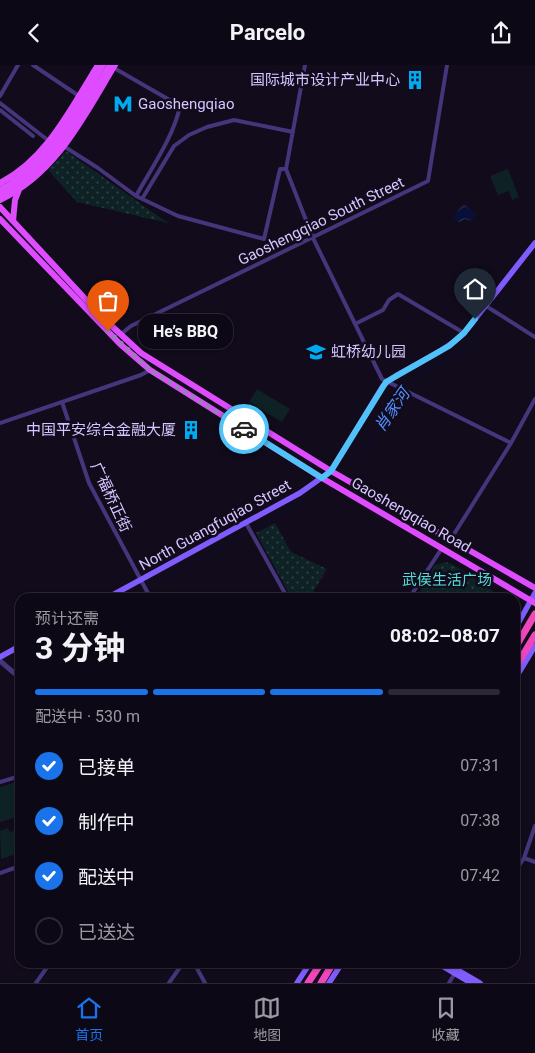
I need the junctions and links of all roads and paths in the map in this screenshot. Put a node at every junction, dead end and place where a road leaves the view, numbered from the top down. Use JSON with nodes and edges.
{"nodes":[{"id":1,"x":18,"y":65,"type":"edge"},
{"id":2,"x":33,"y":65,"type":"edge"},
{"id":3,"x":98,"y":65,"type":"edge"},
{"id":4,"x":103,"y":65,"type":"edge"},
{"id":5,"x":305,"y":65,"type":"edge"},
{"id":6,"x":448,"y":65,"type":"edge"},
{"id":7,"x":113,"y":66,"type":"edge"},
{"id":8,"x":0,"y":96,"type":"edge"},
{"id":9,"x":79,"y":96,"type":"junction"},
{"id":10,"x":0,"y":103,"type":"edge"},
{"id":11,"x":1,"y":111,"type":"edge"},
{"id":12,"x":293,"y":132,"type":"junction"},
{"id":13,"x":33,"y":136,"type":"dead end"},
{"id":14,"x":49,"y":141,"type":"junction"},
{"id":15,"x":65,"y":147,"type":"junction"},
{"id":16,"x":286,"y":169,"type":"junction"},
{"id":17,"x":1,"y":183,"type":"edge"},
{"id":18,"x":19,"y":189,"type":"junction"},
{"id":19,"x":0,"y":190,"type":"edge"},
{"id":20,"x":0,"y":195,"type":"edge"},
{"id":21,"x":136,"y":196,"type":"junction"},
{"id":22,"x":142,"y":199,"type":"junction"},
{"id":23,"x":0,"y":200,"type":"edge"},
{"id":24,"x":0,"y":207,"type":"edge"},
{"id":25,"x":0,"y":219,"type":"edge"},
{"id":26,"x":13,"y":221,"type":"junction"},
{"id":27,"x":0,"y":223,"type":"edge"},
{"id":28,"x":8,"y":227,"type":"junction"},
{"id":29,"x":312,"y":237,"type":"junction"},
{"id":30,"x":535,"y":243,"type":"edge"},
{"id":31,"x":486,"y":306,"type":"junction"},
{"id":32,"x":355,"y":324,"type":"junction"},
{"id":33,"x":464,"y":333,"type":"junction"},
{"id":34,"x":120,"y":335,"type":"junction"},
{"id":35,"x":535,"y":337,"type":"edge"},
{"id":36,"x":150,"y":370,"type":"junction"},
{"id":37,"x":386,"y":382,"type":"junction"},
{"id":38,"x":535,"y":400,"type":"edge"},
{"id":39,"x":62,"y":402,"type":"junction"},
{"id":40,"x":0,"y":423,"type":"edge"},
{"id":41,"x":511,"y":443,"type":"junction"},
{"id":42,"x":331,"y":471,"type":"junction"},
{"id":43,"x":322,"y":478,"type":"junction"},
{"id":44,"x":246,"y":523,"type":"junction"},
{"id":45,"x":451,"y":539,"type":"junction"},
{"id":46,"x":442,"y":547,"type":"junction"},
{"id":47,"x":141,"y":580,"type":"junction"},
{"id":48,"x":535,"y":588,"type":"edge"},
{"id":49,"x":117,"y":593,"type":"edge"},
{"id":50,"x":148,"y":593,"type":"edge"},
{"id":51,"x":285,"y":593,"type":"edge"},
{"id":52,"x":413,"y":593,"type":"edge"},
{"id":53,"x":518,"y":593,"type":"edge"},
{"id":54,"x":535,"y":593,"type":"edge"},
{"id":55,"x":520,"y":594,"type":"edge"},
{"id":56,"x":533,"y":602,"type":"edge"},
{"id":57,"x":535,"y":614,"type":"edge"},
{"id":58,"x":520,"y":622,"type":"edge"},
{"id":59,"x":535,"y":635,"type":"edge"},
{"id":60,"x":520,"y":640,"type":"edge"},
{"id":61,"x":535,"y":645,"type":"edge"},
{"id":62,"x":15,"y":650,"type":"edge"},
{"id":63,"x":520,"y":660,"type":"edge"},
{"id":64,"x":1,"y":661,"type":"edge"},
{"id":65,"x":520,"y":670,"type":"edge"},
{"id":66,"x":15,"y":673,"type":"edge"},
{"id":67,"x":15,"y":778,"type":"edge"},
{"id":68,"x":0,"y":782,"type":"edge"},
{"id":69,"x":535,"y":826,"type":"edge"},
{"id":70,"x":524,"y":858,"type":"junction"},
{"id":71,"x":535,"y":862,"type":"edge"},
{"id":72,"x":520,"y":864,"type":"edge"},
{"id":73,"x":15,"y":868,"type":"edge"},
{"id":74,"x":0,"y":873,"type":"edge"},
{"id":75,"x":46,"y":968,"type":"edge"},
{"id":76,"x":180,"y":968,"type":"edge"},
{"id":77,"x":197,"y":968,"type":"edge"},
{"id":78,"x":307,"y":968,"type":"edge"},
{"id":79,"x":318,"y":968,"type":"edge"},
{"id":80,"x":331,"y":968,"type":"edge"},
{"id":81,"x":339,"y":968,"type":"edge"},
{"id":82,"x":449,"y":968,"type":"edge"},
{"id":83,"x":452,"y":968,"type":"edge"},
{"id":84,"x":458,"y":968,"type":"edge"},
{"id":85,"x":456,"y":971,"type":"junction"},
{"id":86,"x":36,"y":983,"type":"edge"},
{"id":87,"x":170,"y":983,"type":"edge"},
{"id":88,"x":205,"y":983,"type":"edge"},
{"id":89,"x":298,"y":983,"type":"edge"},
{"id":90,"x":307,"y":983,"type":"edge"},
{"id":91,"x":321,"y":983,"type":"edge"},
{"id":92,"x":329,"y":983,"type":"edge"},
{"id":93,"x":448,"y":983,"type":"edge"},
{"id":94,"x":471,"y":983,"type":"edge"},
{"id":95,"x":480,"y":983,"type":"edge"}],
"edges":[{"from":1,"to":8,"type":"street"},
{"from":2,"to":9,"type":"street"},
{"from":3,"to":9,"type":"main road"},
{"from":4,"to":19,"type":"main road","bridge":true},
{"from":5,"to":12,"type":"street"},
{"from":6,"to":29,"type":"street","name":"Gaoshengqiao South Street"},
{"from":7,"to":15,"type":"main road"},
{"from":7,"to":20,"type":"main road","bridge":true},
{"from":7,"to":21,"type":"street"},
{"from":9,"to":14,"type":"main road"},
{"from":10,"to":14,"type":"street"},
{"from":11,"to":13,"type":"street"},
{"from":12,"to":16,"type":"street"},
{"from":12,"to":22,"type":"street"},
{"from":14,"to":17,"type":"main road"},
{"from":15,"to":18,"type":"main road"},
{"from":15,"to":21,"type":"street"},
{"from":16,"to":22,"type":"street"},
{"from":16,"to":29,"type":"street"},
{"from":18,"to":23,"type":"main road"},
{"from":18,"to":26,"type":"main road"},
{"from":21,"to":22,"type":"street"},
{"from":24,"to":26,"type":"main road","name":"Gaoshengqiao Road"},
{"from":25,"to":28,"type":"main road","name":"Gaoshengqiao Road"},
{"from":26,"to":34,"type":"main road","name":"Gaoshengqiao Road"},
{"from":27,"to":28,"type":"main road"},
{"from":28,"to":36,"type":"main road","name":"Gaoshengqiao Road"},
{"from":29,"to":32,"type":"street"},
{"from":29,"to":34,"type":"street","name":"Gaoshengqiao South Street"},
{"from":30,"to":31,"type":"main road"},
{"from":31,"to":33,"type":"main road"},
{"from":31,"to":35,"type":"street"},
{"from":32,"to":33,"type":"street"},
{"from":32,"to":37,"type":"street"},
{"from":33,"to":37,"type":"main road"},
{"from":34,"to":42,"type":"main road","name":"Gaoshengqiao Road"},
{"from":36,"to":39,"type":"street"},
{"from":36,"to":43,"type":"main road","name":"Gaoshengqiao Road"},
{"from":37,"to":41,"type":"street"},
{"from":37,"to":42,"type":"main road"},
{"from":38,"to":41,"type":"street"},
{"from":39,"to":40,"type":"street"},
{"from":39,"to":47,"type":"street","name":"广福桥正街"},
{"from":41,"to":45,"type":"street"},
{"from":42,"to":43,"type":"main road","name":"North Guangfuqiao Street"},
{"from":42,"to":45,"type":"main road","name":"Gaoshengqiao Road"},
{"from":43,"to":44,"type":"main road","name":"North Guangfuqiao Street"},
{"from":43,"to":46,"type":"main road","name":"Gaoshengqiao Road"},
{"from":44,"to":47,"type":"main road","name":"North Guangfuqiao Street"},
{"from":44,"to":51,"type":"street"},
{"from":45,"to":48,"type":"main road","name":"Gaoshengqiao Road"},
{"from":46,"to":52,"type":"street"},
{"from":46,"to":53,"type":"main road","name":"Gaoshengqiao Road"},
{"from":47,"to":49,"type":"main road","name":"North Guangfuqiao Street"},
{"from":47,"to":50,"type":"street","name":"广福桥正街"},
{"from":54,"to":56,"type":"main road"},
{"from":55,"to":56,"type":"main road","name":"Gaoshengqiao Road"},
{"from":56,"to":58,"type":"main road"},
{"from":57,"to":60,"type":"highway"},
{"from":59,"to":63,"type":"highway"},
{"from":61,"to":65,"type":"main road"},
{"from":62,"to":64,"type":"main road"},
{"from":64,"to":66,"type":"street"},
{"from":67,"to":68,"type":"street"},
{"from":69,"to":70,"type":"street"},
{"from":70,"to":71,"type":"street"},
{"from":70,"to":72,"type":"street"},
{"from":73,"to":74,"type":"street"},
{"from":75,"to":86,"type":"street"},
{"from":76,"to":87,"type":"street"},
{"from":77,"to":88,"type":"street"},
{"from":78,"to":89,"type":"main road"},
{"from":79,"to":90,"type":"highway"},
{"from":80,"to":91,"type":"highway"},
{"from":81,"to":92,"type":"main road"},
{"from":82,"to":85,"type":"main road"},
{"from":83,"to":85,"type":"main road"},
{"from":84,"to":85,"type":"street"},
{"from":85,"to":93,"type":"street"},
{"from":85,"to":94,"type":"main road"},
{"from":85,"to":95,"type":"main road"}]}
